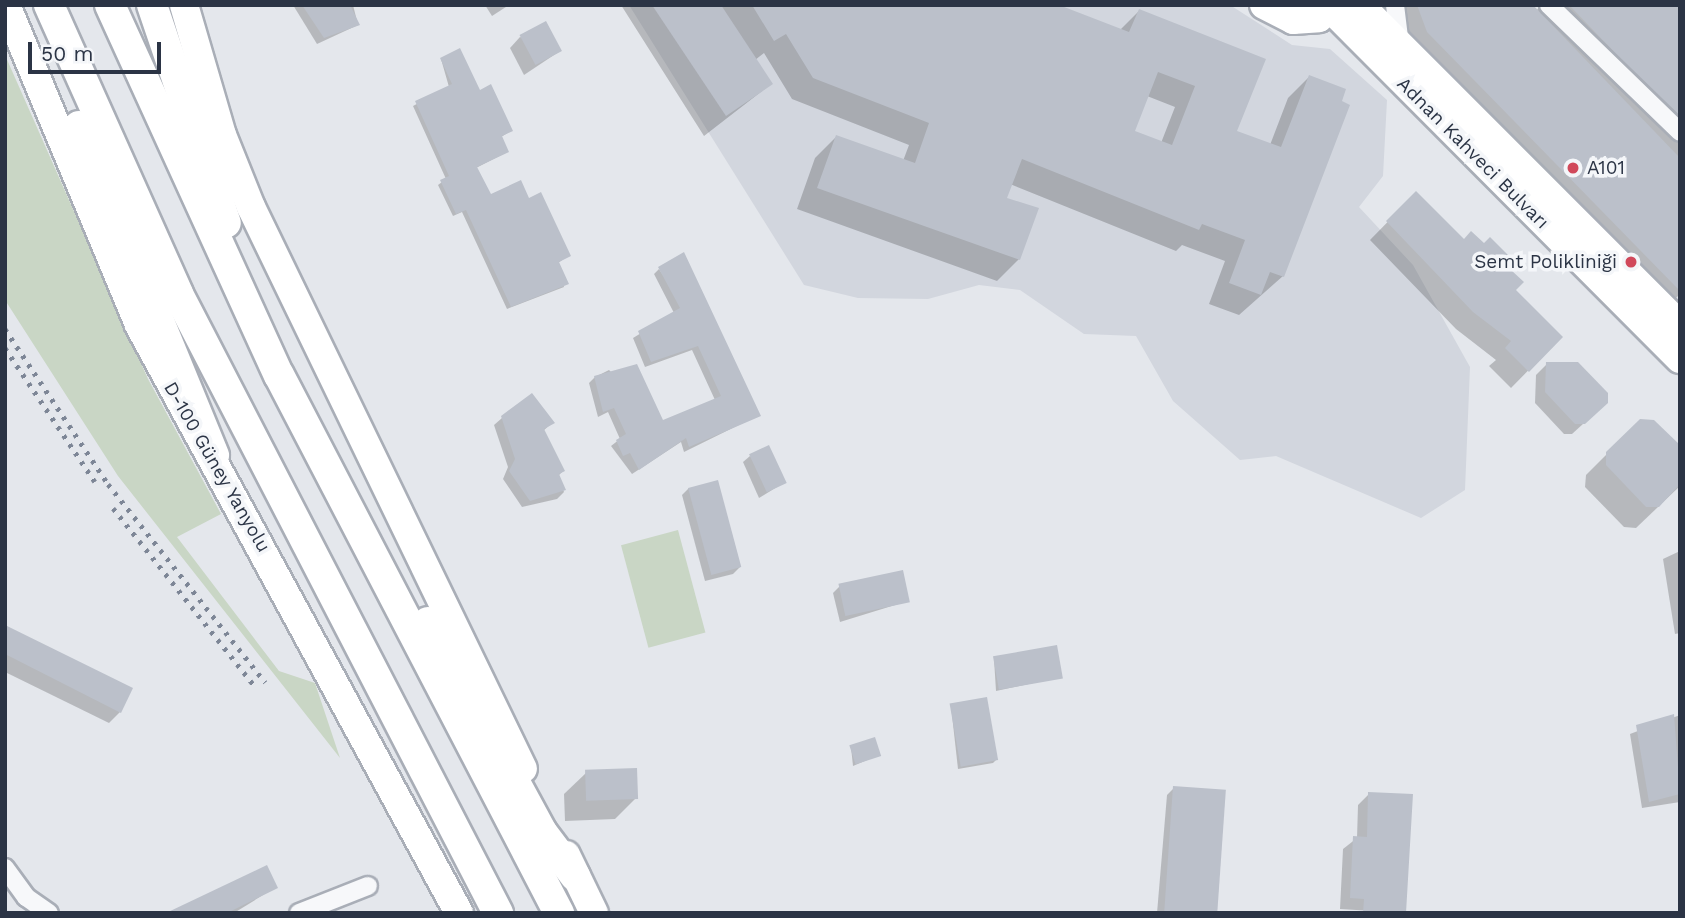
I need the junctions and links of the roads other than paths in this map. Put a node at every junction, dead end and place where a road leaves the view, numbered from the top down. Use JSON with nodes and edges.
{"nodes":[{"id":1,"x":47,"y":5,"type":"edge"},
{"id":2,"x":110,"y":5,"type":"edge"},
{"id":3,"x":152,"y":5,"type":"edge"},
{"id":4,"x":184,"y":5,"type":"edge"},
{"id":5,"x":200,"y":5,"type":"edge"},
{"id":6,"x":1265,"y":5,"type":"edge"},
{"id":7,"x":1360,"y":5,"type":"edge"},
{"id":8,"x":1395,"y":5,"type":"edge"},
{"id":9,"x":1549,"y":5,"type":"edge"},
{"id":10,"x":1329,"y":6,"type":"edge"},
{"id":11,"x":9,"y":16,"type":"edge"},
{"id":12,"x":1402,"y":48,"type":"junction"},
{"id":13,"x":196,"y":54,"type":"junction"},
{"id":14,"x":1680,"y":132,"type":"edge"},
{"id":15,"x":1680,"y":325,"type":"edge"},
{"id":16,"x":1680,"y":359,"type":"edge"},
{"id":17,"x":279,"y":375,"type":"junction"},
{"id":18,"x":214,"y":455,"type":"junction"},
{"id":19,"x":337,"y":488,"type":"junction"},
{"id":20,"x":5,"y":868,"type":"edge"},
{"id":21,"x":575,"y":876,"type":"junction"},
{"id":22,"x":368,"y":886,"type":"dead end"},
{"id":23,"x":49,"y":913,"type":"edge"},
{"id":24,"x":299,"y":913,"type":"edge"},
{"id":25,"x":459,"y":913,"type":"edge"},
{"id":26,"x":498,"y":913,"type":"edge"},
{"id":27,"x":559,"y":913,"type":"edge"},
{"id":28,"x":594,"y":913,"type":"edge"}],
"edges":[{"from":1,"to":18,"type":"highway"},
{"from":1,"to":26,"type":"highway"},
{"from":2,"to":17,"type":"highway"},
{"from":3,"to":17,"type":"highway"},
{"from":4,"to":13,"type":"main road"},
{"from":5,"to":13,"type":"main road"},
{"from":6,"to":10,"type":"main road"},
{"from":7,"to":12,"type":"main road","name":"Adnan Kahveci Bulvarı"},
{"from":8,"to":12,"type":"street"},
{"from":9,"to":14,"type":"street"},
{"from":10,"to":16,"type":"main road","name":"Adnan Kahveci Bulvarı"},
{"from":11,"to":18,"type":"main road","name":"D-100 Güney Yanyolu"},
{"from":12,"to":15,"type":"main road","name":"Adnan Kahveci Bulvarı"},
{"from":13,"to":21,"type":"main road"},
{"from":17,"to":19,"type":"highway"},
{"from":18,"to":25,"type":"main road","name":"D-100 Güney Yanyolu"},
{"from":19,"to":21,"type":"highway"},
{"from":19,"to":27,"type":"highway"},
{"from":20,"to":23,"type":"street"},
{"from":21,"to":28,"type":"main road"},
{"from":22,"to":24,"type":"street"}]}
